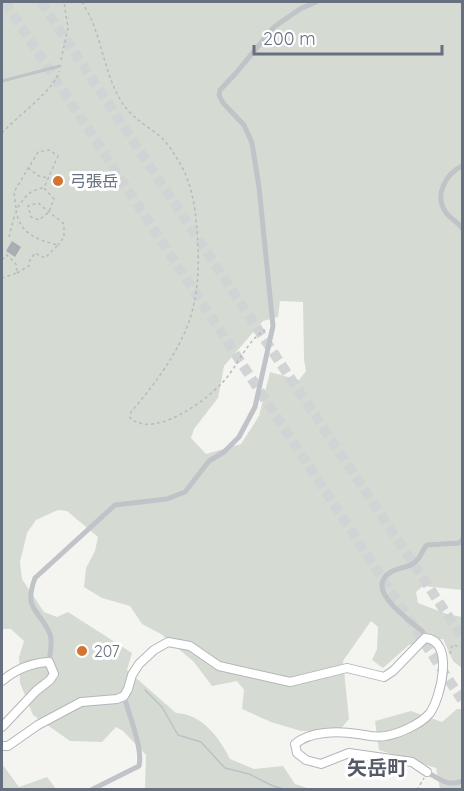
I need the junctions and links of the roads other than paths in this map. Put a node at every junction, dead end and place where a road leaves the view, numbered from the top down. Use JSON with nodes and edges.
{"nodes":[{"id":1,"x":316,"y":2,"type":"edge"},
{"id":2,"x":60,"y":66,"type":"dead end"},
{"id":3,"x":2,"y":81,"type":"edge"},
{"id":4,"x":462,"y":165,"type":"edge"},
{"id":5,"x":462,"y":228,"type":"edge"},
{"id":6,"x":462,"y":540,"type":"edge"},
{"id":7,"x":424,"y":638,"type":"junction"},
{"id":8,"x":48,"y":662,"type":"junction"},
{"id":9,"x":2,"y":681,"type":"edge"},
{"id":10,"x":124,"y":696,"type":"junction"},
{"id":11,"x":2,"y":727,"type":"edge"},
{"id":12,"x":2,"y":746,"type":"edge"},
{"id":13,"x":427,"y":772,"type":"joint"},
{"id":14,"x":462,"y":780,"type":"edge"},
{"id":15,"x":91,"y":789,"type":"edge"}],
"edges":[{"from":1,"to":8,"type":"street"},
{"from":2,"to":3,"type":"lane"},
{"from":4,"to":5,"type":"street"},
{"from":6,"to":7,"type":"street"},
{"from":7,"to":10,"type":"street"},
{"from":7,"to":13,"type":"street"},
{"from":8,"to":9,"type":"street"},
{"from":8,"to":11,"type":"street"},
{"from":10,"to":12,"type":"street"},
{"from":10,"to":15,"type":"street"},
{"from":13,"to":14,"type":"street"}]}
